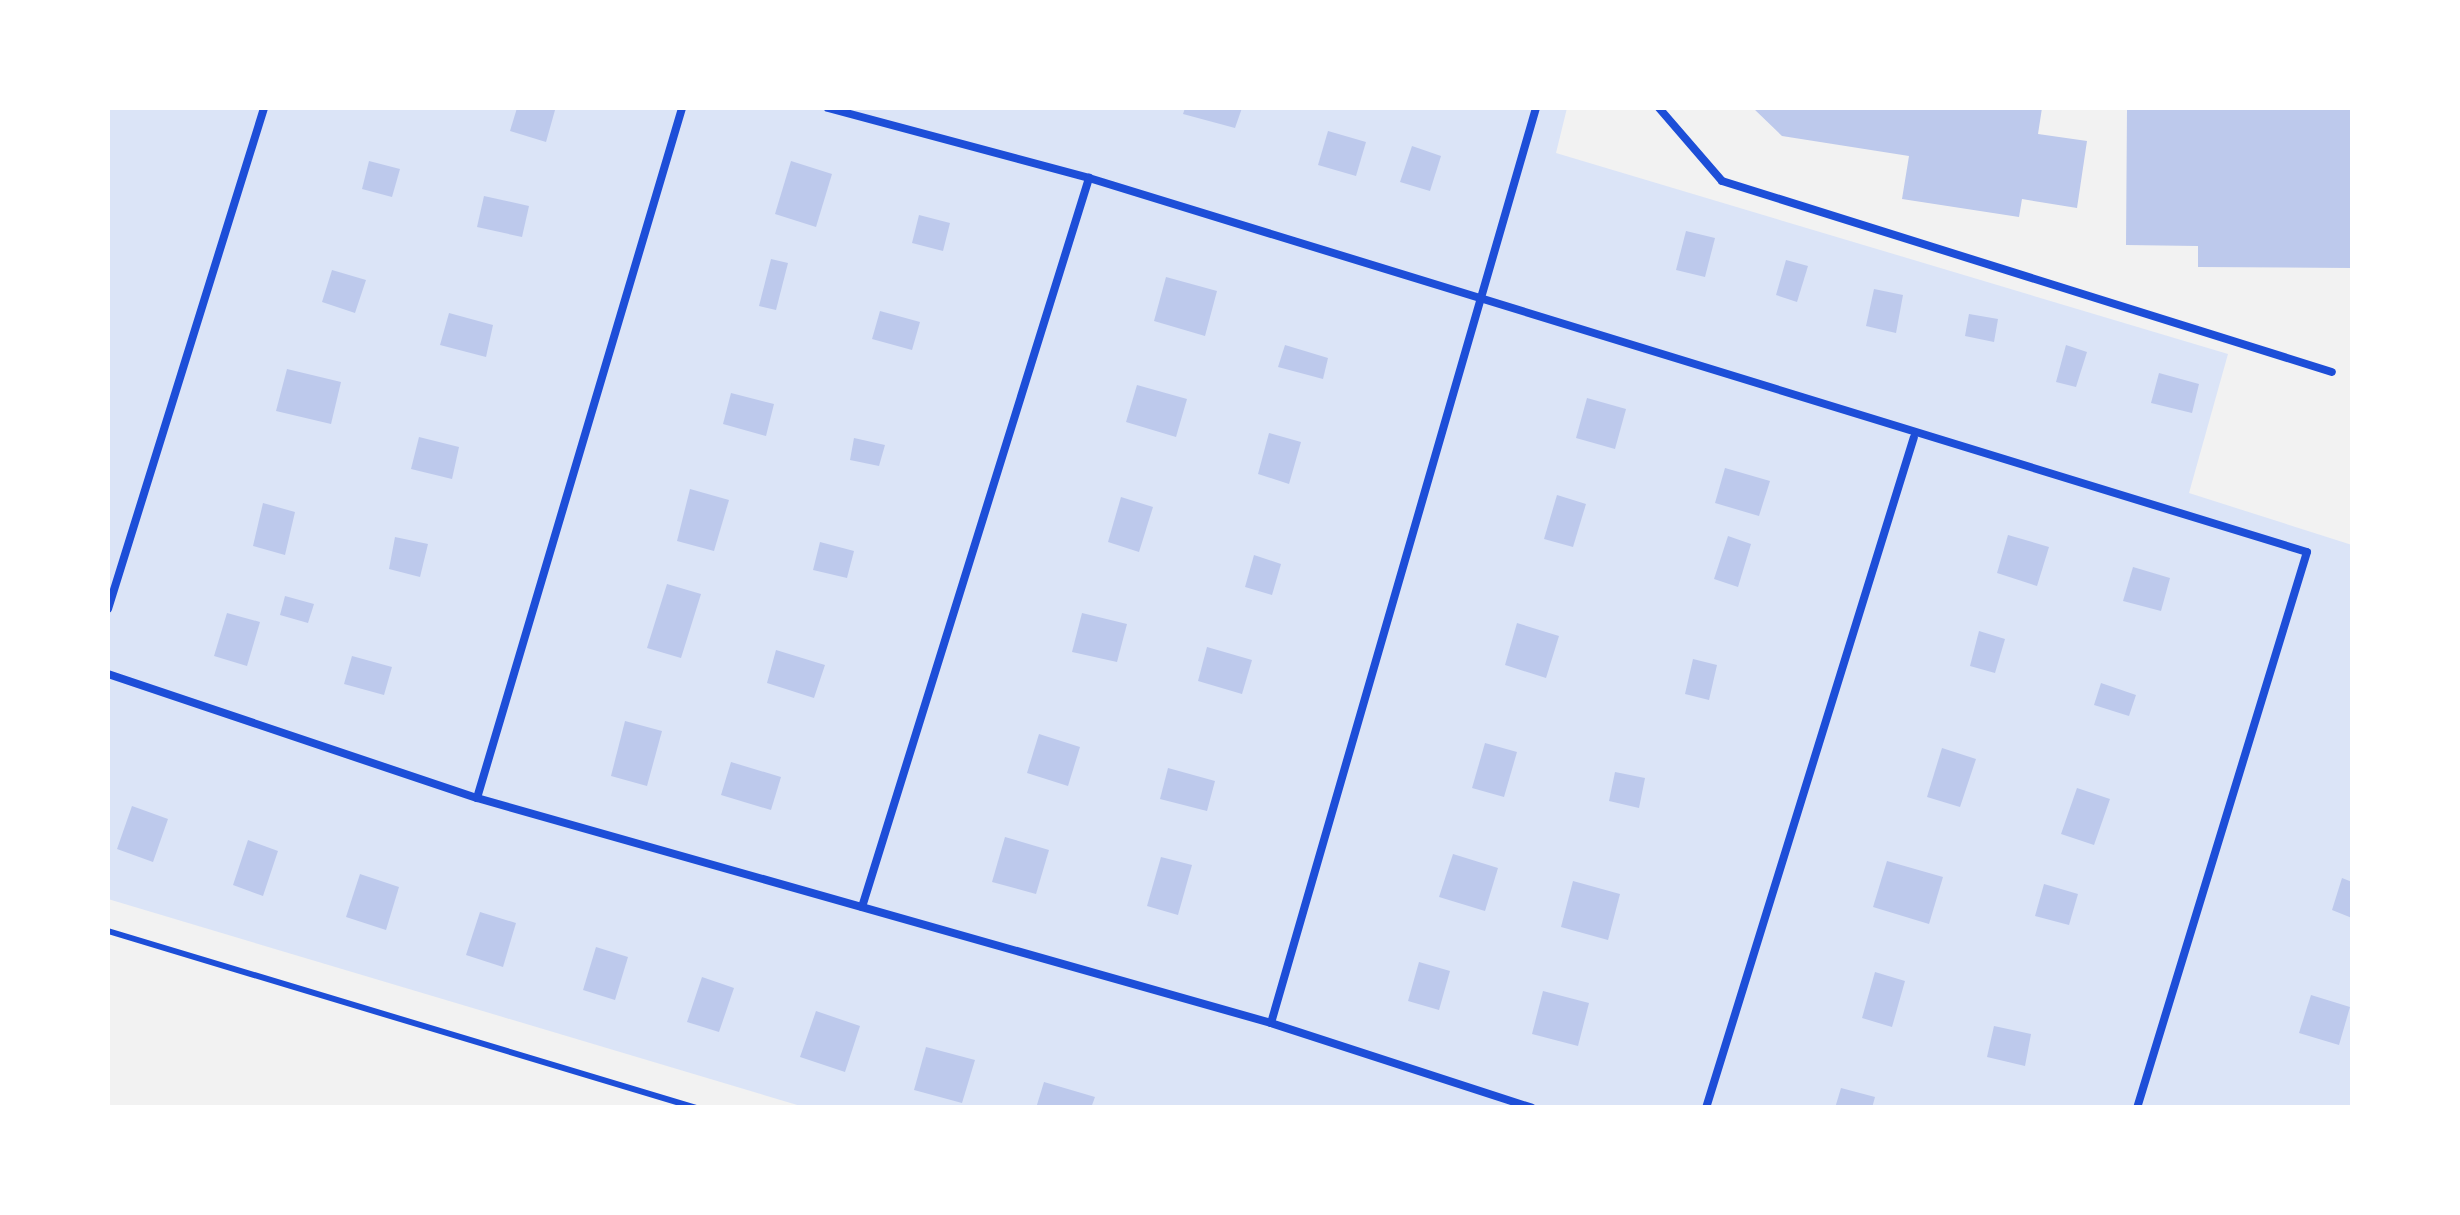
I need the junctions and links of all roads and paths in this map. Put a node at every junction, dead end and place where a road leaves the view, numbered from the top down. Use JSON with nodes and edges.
{"nodes":[{"id":1,"x":264,"y":108,"type":"edge"},
{"id":2,"x":682,"y":108,"type":"edge"},
{"id":3,"x":828,"y":108,"type":"edge"},
{"id":4,"x":1536,"y":108,"type":"edge"},
{"id":5,"x":1659,"y":108,"type":"edge"},
{"id":6,"x":1090,"y":178,"type":"junction"},
{"id":7,"x":1482,"y":304,"type":"junction"},
{"id":8,"x":2332,"y":372,"type":"dead end"},
{"id":9,"x":1914,"y":437,"type":"junction"},
{"id":10,"x":108,"y":609,"type":"edge"},
{"id":11,"x":108,"y":674,"type":"edge"},
{"id":12,"x":476,"y":798,"type":"junction"},
{"id":13,"x":862,"y":907,"type":"junction"},
{"id":14,"x":108,"y":930,"type":"edge"},
{"id":15,"x":1271,"y":1023,"type":"junction"},
{"id":16,"x":696,"y":1108,"type":"edge"},
{"id":17,"x":1532,"y":1108,"type":"edge"},
{"id":18,"x":1706,"y":1108,"type":"edge"},
{"id":19,"x":2138,"y":1108,"type":"edge"}],
"edges":[{"from":1,"to":10,"type":"lane"},
{"from":2,"to":12,"type":"lane"},
{"from":3,"to":6,"type":"lane"},
{"from":4,"to":7,"type":"lane"},
{"from":5,"to":8,"type":"lane"},
{"from":6,"to":7,"type":"lane"},
{"from":6,"to":13,"type":"lane"},
{"from":7,"to":9,"type":"lane"},
{"from":7,"to":15,"type":"lane"},
{"from":9,"to":18,"type":"lane"},
{"from":9,"to":19,"type":"lane"},
{"from":11,"to":12,"type":"lane"},
{"from":12,"to":13,"type":"lane"},
{"from":13,"to":15,"type":"lane"},
{"from":14,"to":16,"type":"path"},
{"from":15,"to":17,"type":"lane"}]}
